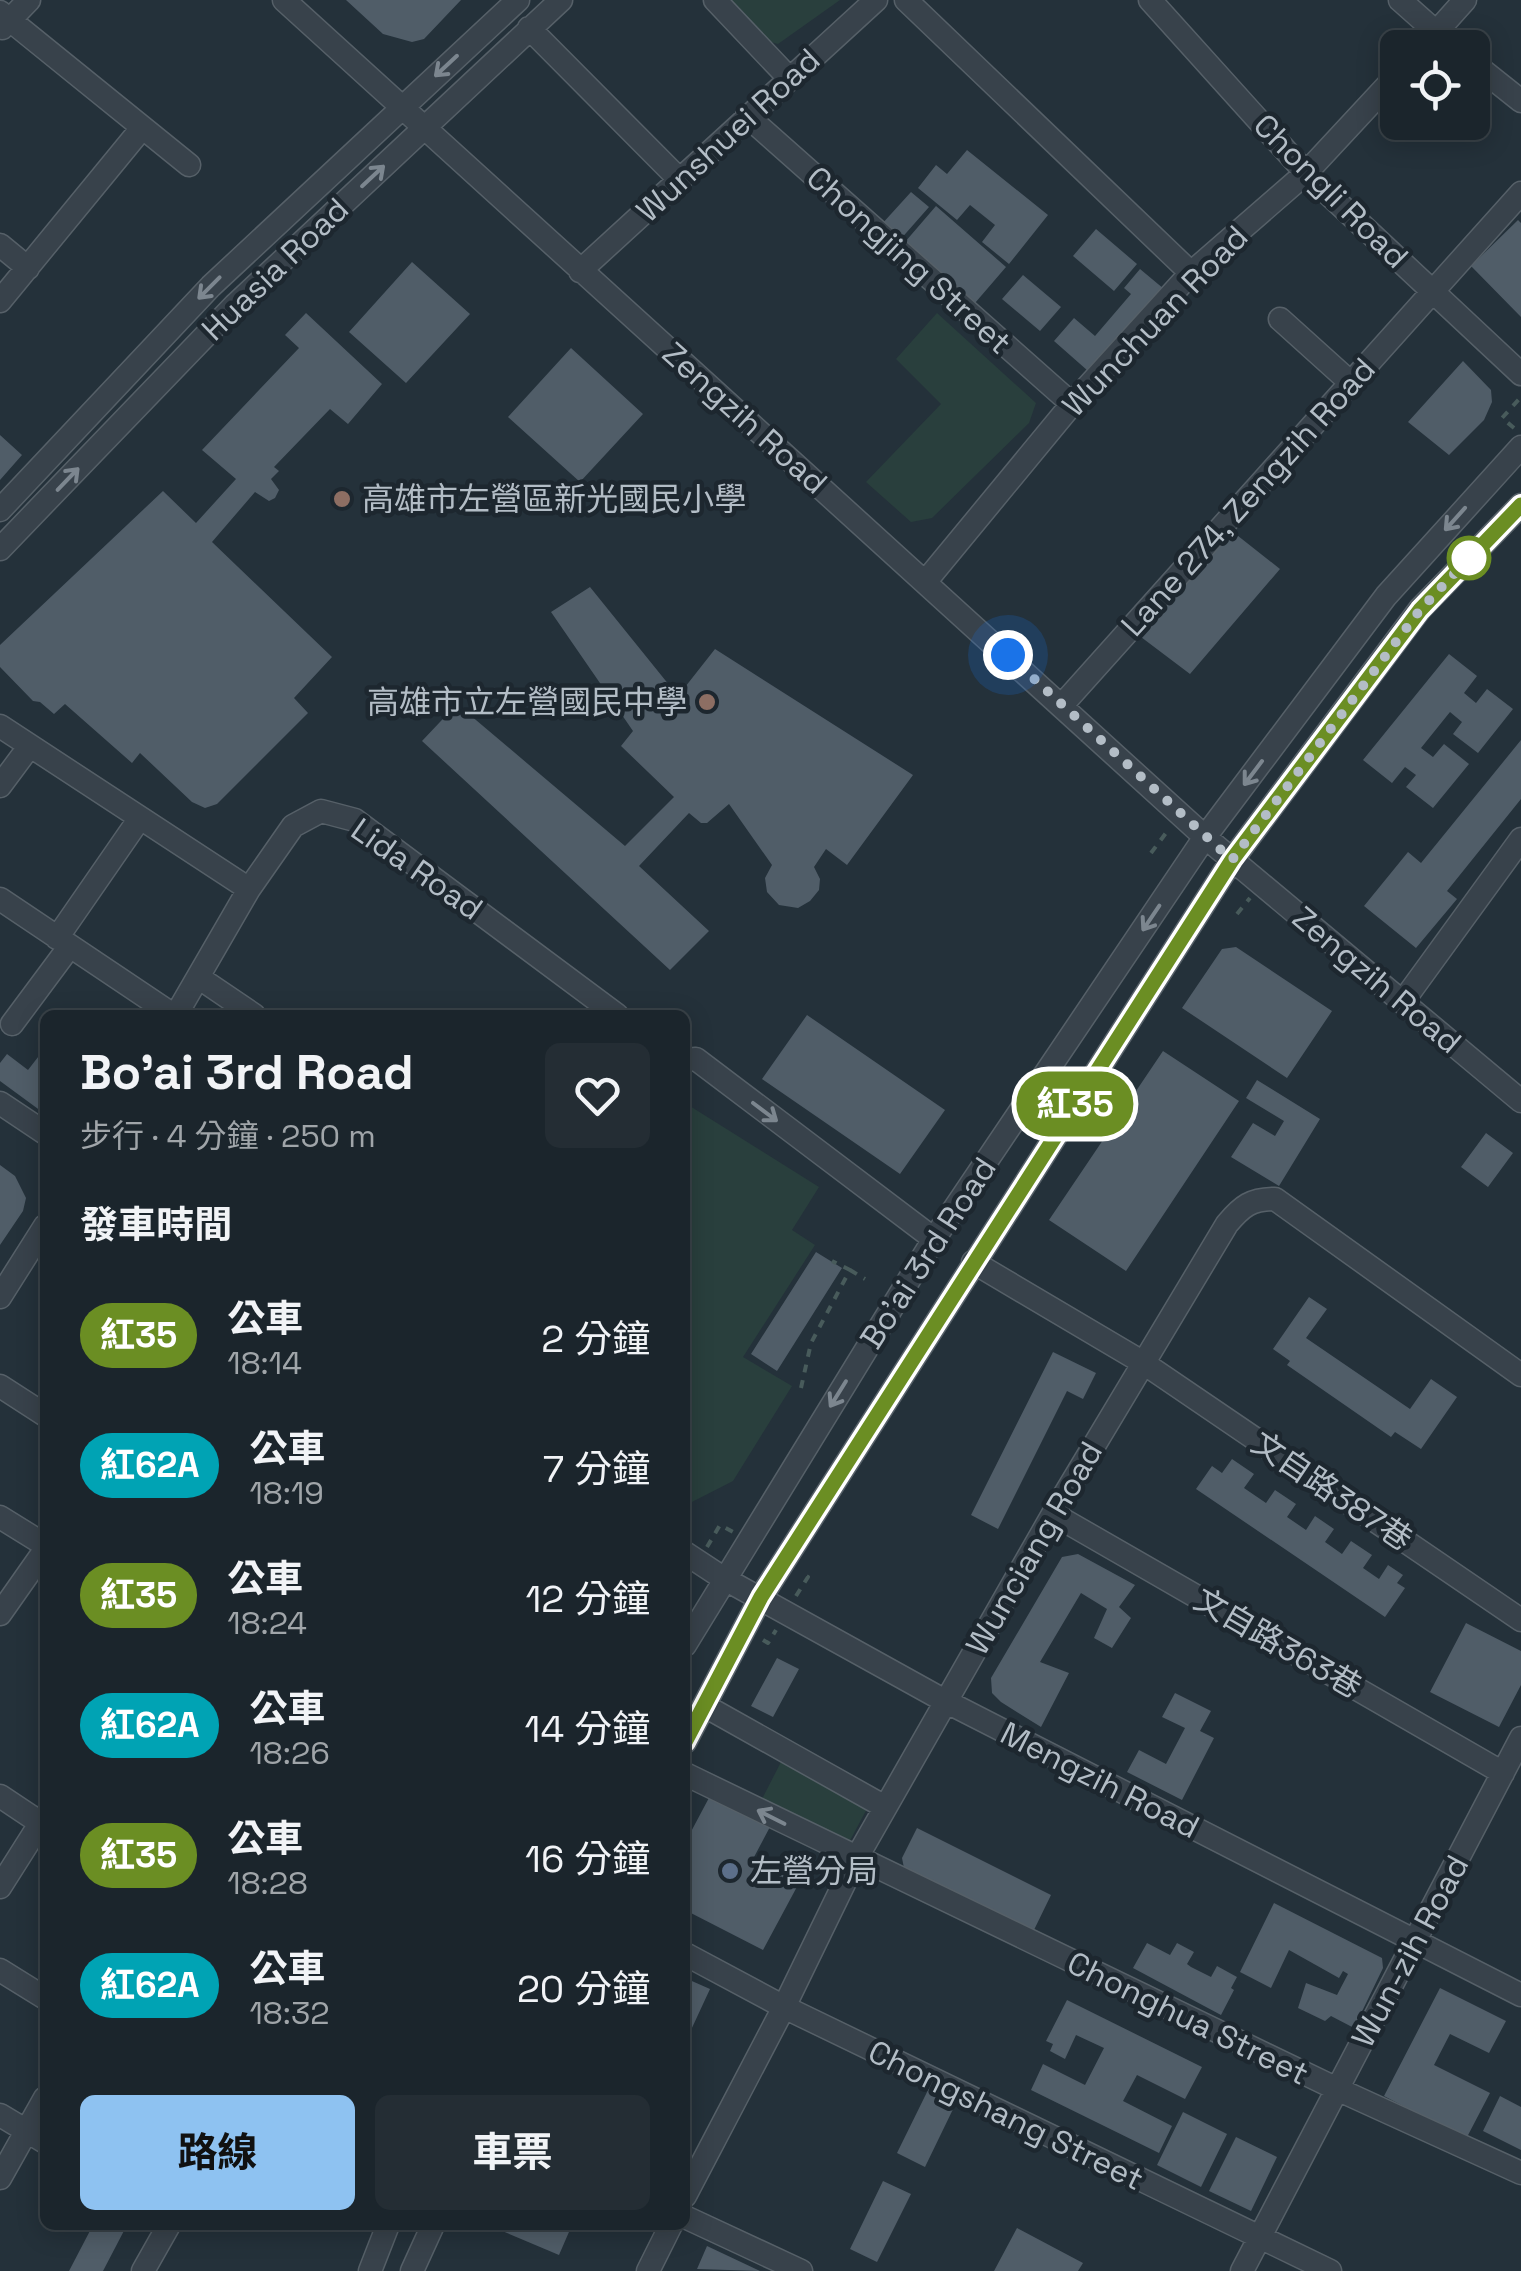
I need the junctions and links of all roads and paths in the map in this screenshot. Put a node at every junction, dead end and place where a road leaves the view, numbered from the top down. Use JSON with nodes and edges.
{"nodes":[{"id":1,"x":29,"y":0,"type":"edge"},
{"id":2,"x":284,"y":0,"type":"edge"},
{"id":3,"x":518,"y":0,"type":"edge"},
{"id":4,"x":560,"y":0,"type":"edge"},
{"id":5,"x":715,"y":0,"type":"edge"},
{"id":6,"x":876,"y":0,"type":"edge"},
{"id":7,"x":906,"y":0,"type":"edge"},
{"id":8,"x":1150,"y":0,"type":"edge"},
{"id":9,"x":1400,"y":0,"type":"edge"},
{"id":10,"x":1465,"y":0,"type":"edge"},
{"id":11,"x":3,"y":21,"type":"edge"},
{"id":12,"x":530,"y":28,"type":"junction"},
{"id":13,"x":1426,"y":30,"type":"edge"},
{"id":14,"x":1445,"y":30,"type":"edge"},
{"id":15,"x":1490,"y":76,"type":"edge"},
{"id":16,"x":789,"y":78,"type":"junction"},
{"id":17,"x":1380,"y":93,"type":"edge"},
{"id":18,"x":1521,"y":101,"type":"edge"},
{"id":19,"x":403,"y":107,"type":"junction"},
{"id":20,"x":747,"y":116,"type":"junction"},
{"id":21,"x":425,"y":127,"type":"junction"},
{"id":22,"x":142,"y":128,"type":"junction"},
{"id":23,"x":189,"y":165,"type":"dead end"},
{"id":24,"x":1306,"y":173,"type":"junction"},
{"id":25,"x":679,"y":179,"type":"junction"},
{"id":26,"x":1521,"y":193,"type":"edge"},
{"id":27,"x":0,"y":245,"type":"edge"},
{"id":28,"x":28,"y":268,"type":"junction"},
{"id":29,"x":580,"y":271,"type":"junction"},
{"id":30,"x":1192,"y":273,"type":"junction"},
{"id":31,"x":1434,"y":291,"type":"junction"},
{"id":32,"x":0,"y":302,"type":"edge"},
{"id":33,"x":1280,"y":319,"type":"dead end"},
{"id":34,"x":1521,"y":374,"type":"edge"},
{"id":35,"x":1351,"y":383,"type":"junction"},
{"id":36,"x":1521,"y":396,"type":"edge"},
{"id":37,"x":102,"y":402,"type":"junction"},
{"id":38,"x":1072,"y":404,"type":"junction"},
{"id":39,"x":124,"y":422,"type":"junction"},
{"id":40,"x":1521,"y":434,"type":"edge"},
{"id":41,"x":1521,"y":447,"type":"edge"},
{"id":42,"x":1521,"y":505,"type":"edge"},
{"id":43,"x":0,"y":510,"type":"edge"},
{"id":44,"x":0,"y":549,"type":"edge"},
{"id":45,"x":926,"y":581,"type":"junction"},
{"id":46,"x":1062,"y":704,"type":"junction"},
{"id":47,"x":0,"y":726,"type":"edge"},
{"id":48,"x":29,"y":747,"type":"junction"},
{"id":49,"x":0,"y":786,"type":"edge"},
{"id":50,"x":140,"y":818,"type":"junction"},
{"id":51,"x":1205,"y":837,"type":"junction"},
{"id":52,"x":1521,"y":839,"type":"edge"},
{"id":53,"x":1232,"y":860,"type":"junction"},
{"id":54,"x":249,"y":889,"type":"junction"},
{"id":55,"x":0,"y":899,"type":"edge"},
{"id":56,"x":64,"y":942,"type":"junction"},
{"id":57,"x":198,"y":977,"type":"junction"},
{"id":58,"x":1404,"y":1000,"type":"junction"},
{"id":59,"x":166,"y":1010,"type":"edge"},
{"id":60,"x":177,"y":1010,"type":"edge"},
{"id":61,"x":247,"y":1010,"type":"edge"},
{"id":62,"x":610,"y":1010,"type":"edge"},
{"id":63,"x":12,"y":1024,"type":"dead end"},
{"id":64,"x":690,"y":1060,"type":"edge"},
{"id":65,"x":1521,"y":1101,"type":"edge"},
{"id":66,"x":0,"y":1103,"type":"edge"},
{"id":67,"x":40,"y":1130,"type":"edge"},
{"id":68,"x":40,"y":1234,"type":"edge"},
{"id":69,"x":934,"y":1239,"type":"junction"},
{"id":70,"x":832,"y":1262,"type":"dead end"},
{"id":71,"x":973,"y":1262,"type":"junction"},
{"id":72,"x":850,"y":1270,"type":"junction"},
{"id":73,"x":865,"y":1279,"type":"dead end"},
{"id":74,"x":0,"y":1296,"type":"edge"},
{"id":75,"x":1142,"y":1362,"type":"junction"},
{"id":76,"x":1521,"y":1375,"type":"edge"},
{"id":77,"x":0,"y":1386,"type":"edge"},
{"id":78,"x":800,"y":1388,"type":"dead end"},
{"id":79,"x":40,"y":1412,"type":"edge"},
{"id":80,"x":1053,"y":1514,"type":"junction"},
{"id":81,"x":0,"y":1518,"type":"edge"},
{"id":82,"x":40,"y":1545,"type":"edge"},
{"id":83,"x":40,"y":1555,"type":"edge"},
{"id":84,"x":690,"y":1555,"type":"edge"},
{"id":85,"x":724,"y":1578,"type":"junction"},
{"id":86,"x":761,"y":1597,"type":"junction"},
{"id":87,"x":0,"y":1614,"type":"edge"},
{"id":88,"x":1521,"y":1620,"type":"edge"},
{"id":89,"x":690,"y":1636,"type":"edge"},
{"id":90,"x":945,"y":1701,"type":"junction"},
{"id":91,"x":705,"y":1706,"type":"junction"},
{"id":92,"x":690,"y":1733,"type":"edge"},
{"id":93,"x":1521,"y":1738,"type":"edge"},
{"id":94,"x":1503,"y":1772,"type":"junction"},
{"id":95,"x":690,"y":1776,"type":"edge"},
{"id":96,"x":0,"y":1796,"type":"edge"},
{"id":97,"x":886,"y":1808,"type":"junction"},
{"id":98,"x":40,"y":1820,"type":"edge"},
{"id":99,"x":40,"y":1828,"type":"edge"},
{"id":100,"x":856,"y":1859,"type":"junction"},
{"id":101,"x":0,"y":1887,"type":"edge"},
{"id":102,"x":1416,"y":1940,"type":"junction"},
{"id":103,"x":690,"y":1957,"type":"edge"},
{"id":104,"x":0,"y":1970,"type":"edge"},
{"id":105,"x":40,"y":1995,"type":"edge"},
{"id":106,"x":1521,"y":1995,"type":"edge"},
{"id":107,"x":784,"y":2007,"type":"junction"},
{"id":108,"x":1338,"y":2090,"type":"junction"},
{"id":109,"x":0,"y":2115,"type":"edge"},
{"id":110,"x":35,"y":2137,"type":"edge"},
{"id":111,"x":1521,"y":2173,"type":"edge"},
{"id":112,"x":0,"y":2178,"type":"edge"},
{"id":113,"x":690,"y":2186,"type":"edge"},
{"id":114,"x":690,"y":2219,"type":"edge"},
{"id":115,"x":166,"y":2230,"type":"edge"},
{"id":116,"x":386,"y":2230,"type":"edge"},
{"id":117,"x":431,"y":2230,"type":"edge"},
{"id":118,"x":668,"y":2230,"type":"edge"},
{"id":119,"x":1260,"y":2238,"type":"junction"},
{"id":120,"x":143,"y":2271,"type":"edge"},
{"id":121,"x":370,"y":2271,"type":"edge"},
{"id":122,"x":412,"y":2271,"type":"edge"},
{"id":123,"x":648,"y":2271,"type":"edge"},
{"id":124,"x":800,"y":2271,"type":"edge"},
{"id":125,"x":1242,"y":2271,"type":"edge"},
{"id":126,"x":1330,"y":2271,"type":"edge"}],
"edges":[{"from":1,"to":11,"type":"street"},
{"from":2,"to":19,"type":"street","name":"Zengzih Road"},
{"from":3,"to":19,"type":"street","name":"Huasia Road","one_way":true},
{"from":4,"to":12,"type":"street","name":"Huasia Road"},
{"from":5,"to":16,"type":"street"},
{"from":6,"to":16,"type":"street","name":"Wunshuei Road"},
{"from":7,"to":30,"type":"street"},
{"from":8,"to":24,"type":"street","name":"Chongli Road"},
{"from":9,"to":13,"type":"street"},
{"from":10,"to":14,"type":"street"},
{"from":11,"to":22,"type":"street"},
{"from":12,"to":21,"type":"street","name":"Huasia Road"},
{"from":12,"to":25,"type":"street"},
{"from":15,"to":18,"type":"street"},
{"from":16,"to":20,"type":"street","name":"Wunshuei Road"},
{"from":17,"to":24,"type":"street","name":"Wunchuan Road"},
{"from":19,"to":21,"type":"street","name":"Zengzih Road"},
{"from":19,"to":37,"type":"street","name":"Huasia Road","one_way":true},
{"from":20,"to":25,"type":"street","name":"Wunshuei Road"},
{"from":20,"to":38,"type":"street","name":"Chongjing Street"},
{"from":21,"to":29,"type":"street","name":"Zengzih Road"},
{"from":39,"to":21,"type":"street","name":"Huasia Road","one_way":true},
{"from":22,"to":23,"type":"street"},
{"from":22,"to":28,"type":"street"},
{"from":24,"to":30,"type":"street","name":"Wunchuan Road"},
{"from":24,"to":31,"type":"street","name":"Chongli Road"},
{"from":25,"to":29,"type":"street","name":"Wunshuei Road"},
{"from":26,"to":31,"type":"street","name":"Lane 274, Zengzih Road"},
{"from":27,"to":28,"type":"street"},
{"from":28,"to":32,"type":"street"},
{"from":29,"to":45,"type":"street","name":"Zengzih Road"},
{"from":30,"to":38,"type":"street","name":"Wunchuan Road"},
{"from":31,"to":34,"type":"street","name":"Chongli Road"},
{"from":31,"to":35,"type":"street","name":"Lane 274, Zengzih Road"},
{"from":33,"to":35,"type":"street"},
{"from":35,"to":46,"type":"street","name":"Lane 274, Zengzih Road"},
{"from":36,"to":40,"type":"path"},
{"from":37,"to":39,"type":"street"},
{"from":37,"to":43,"type":"street","name":"Huasia Road"},
{"from":38,"to":45,"type":"street","name":"Wunchuan Road"},
{"from":44,"to":39,"type":"street","name":"Huasia Road","one_way":true},
{"from":41,"to":51,"type":"street","name":"Bo'ai 3rd Road","one_way":true},
{"from":42,"to":53,"type":"street","name":"Bo'ai 3rd Road"},
{"from":45,"to":46,"type":"street","name":"Zengzih Road"},
{"from":46,"to":51,"type":"street","name":"Zengzih Road"},
{"from":47,"to":48,"type":"street"},
{"from":48,"to":49,"type":"street"},
{"from":48,"to":50,"type":"street"},
{"from":50,"to":54,"type":"street"},
{"from":50,"to":56,"type":"street"},
{"from":51,"to":53,"type":"street","name":"Zengzih Road"},
{"from":51,"to":69,"type":"street","name":"Bo'ai 3rd Road","one_way":true},
{"from":52,"to":58,"type":"street"},
{"from":53,"to":58,"type":"street","name":"Zengzih Road"},
{"from":53,"to":71,"type":"street","name":"Bo'ai 3rd Road"},
{"from":54,"to":57,"type":"street","name":"Lida Road"},
{"from":54,"to":62,"type":"street","name":"Lida Road"},
{"from":55,"to":56,"type":"street"},
{"from":56,"to":59,"type":"street"},
{"from":56,"to":63,"type":"street"},
{"from":57,"to":60,"type":"street","name":"Lida Road"},
{"from":57,"to":61,"type":"street"},
{"from":58,"to":65,"type":"street","name":"Zengzih Road"},
{"from":64,"to":69,"type":"street","one_way":true},
{"from":66,"to":67,"type":"street"},
{"from":68,"to":74,"type":"street"},
{"from":69,"to":85,"type":"street","name":"Bo'ai 3rd Road","one_way":true},
{"from":70,"to":72,"type":"path"},
{"from":71,"to":75,"type":"street","name":"文自路387巷"},
{"from":71,"to":86,"type":"street","name":"Bo'ai 3rd Road"},
{"from":72,"to":73,"type":"path"},
{"from":72,"to":78,"type":"path"},
{"from":75,"to":76,"type":"street","name":"Wunciang Road"},
{"from":75,"to":80,"type":"street","name":"Wunciang Road"},
{"from":75,"to":88,"type":"street","name":"文自路387巷"},
{"from":77,"to":79,"type":"street"},
{"from":80,"to":90,"type":"street","name":"Wunciang Road"},
{"from":80,"to":94,"type":"street","name":"文自路363巷"},
{"from":81,"to":82,"type":"street"},
{"from":83,"to":87,"type":"street"},
{"from":84,"to":85,"type":"street","name":"Mengzih Road"},
{"from":85,"to":86,"type":"street","name":"Mengzih Road"},
{"from":85,"to":89,"type":"street","name":"Bo'ai 3rd Road"},
{"from":86,"to":90,"type":"street","name":"Mengzih Road"},
{"from":86,"to":91,"type":"street","name":"Bo'ai 3rd Road"},
{"from":90,"to":97,"type":"street","name":"Wunciang Road"},
{"from":90,"to":102,"type":"street","name":"Mengzih Road"},
{"from":91,"to":92,"type":"street","name":"Bo'ai 3rd Road"},
{"from":91,"to":97,"type":"street"},
{"from":93,"to":94,"type":"street","name":"Wun-zih Road"},
{"from":94,"to":102,"type":"street","name":"Wun-zih Road"},
{"from":100,"to":95,"type":"street","name":"Chonghua Street","one_way":true},
{"from":96,"to":98,"type":"street"},
{"from":97,"to":100,"type":"street","name":"Wunciang Road"},
{"from":99,"to":101,"type":"street"},
{"from":100,"to":107,"type":"street","name":"Wunciang Road"},
{"from":100,"to":108,"type":"street","name":"Chonghua Street"},
{"from":102,"to":106,"type":"street","name":"Mengzih Road"},
{"from":102,"to":108,"type":"street","name":"Wun-zih Road"},
{"from":103,"to":107,"type":"street","name":"Chongshang Street"},
{"from":104,"to":105,"type":"street"},
{"from":107,"to":113,"type":"street","name":"Wunciang Road"},
{"from":107,"to":119,"type":"street","name":"Chongshang Street"},
{"from":108,"to":111,"type":"street","name":"Chonghua Street"},
{"from":108,"to":119,"type":"street","name":"Wun-zih Road"},
{"from":109,"to":110,"type":"street"},
{"from":110,"to":112,"type":"street"},
{"from":114,"to":124,"type":"street"},
{"from":115,"to":120,"type":"street"},
{"from":116,"to":121,"type":"street"},
{"from":117,"to":122,"type":"street"},
{"from":118,"to":123,"type":"street"},
{"from":119,"to":125,"type":"street","name":"Wun-zih Road"},
{"from":119,"to":126,"type":"street","name":"Chongshang Street"}]}
